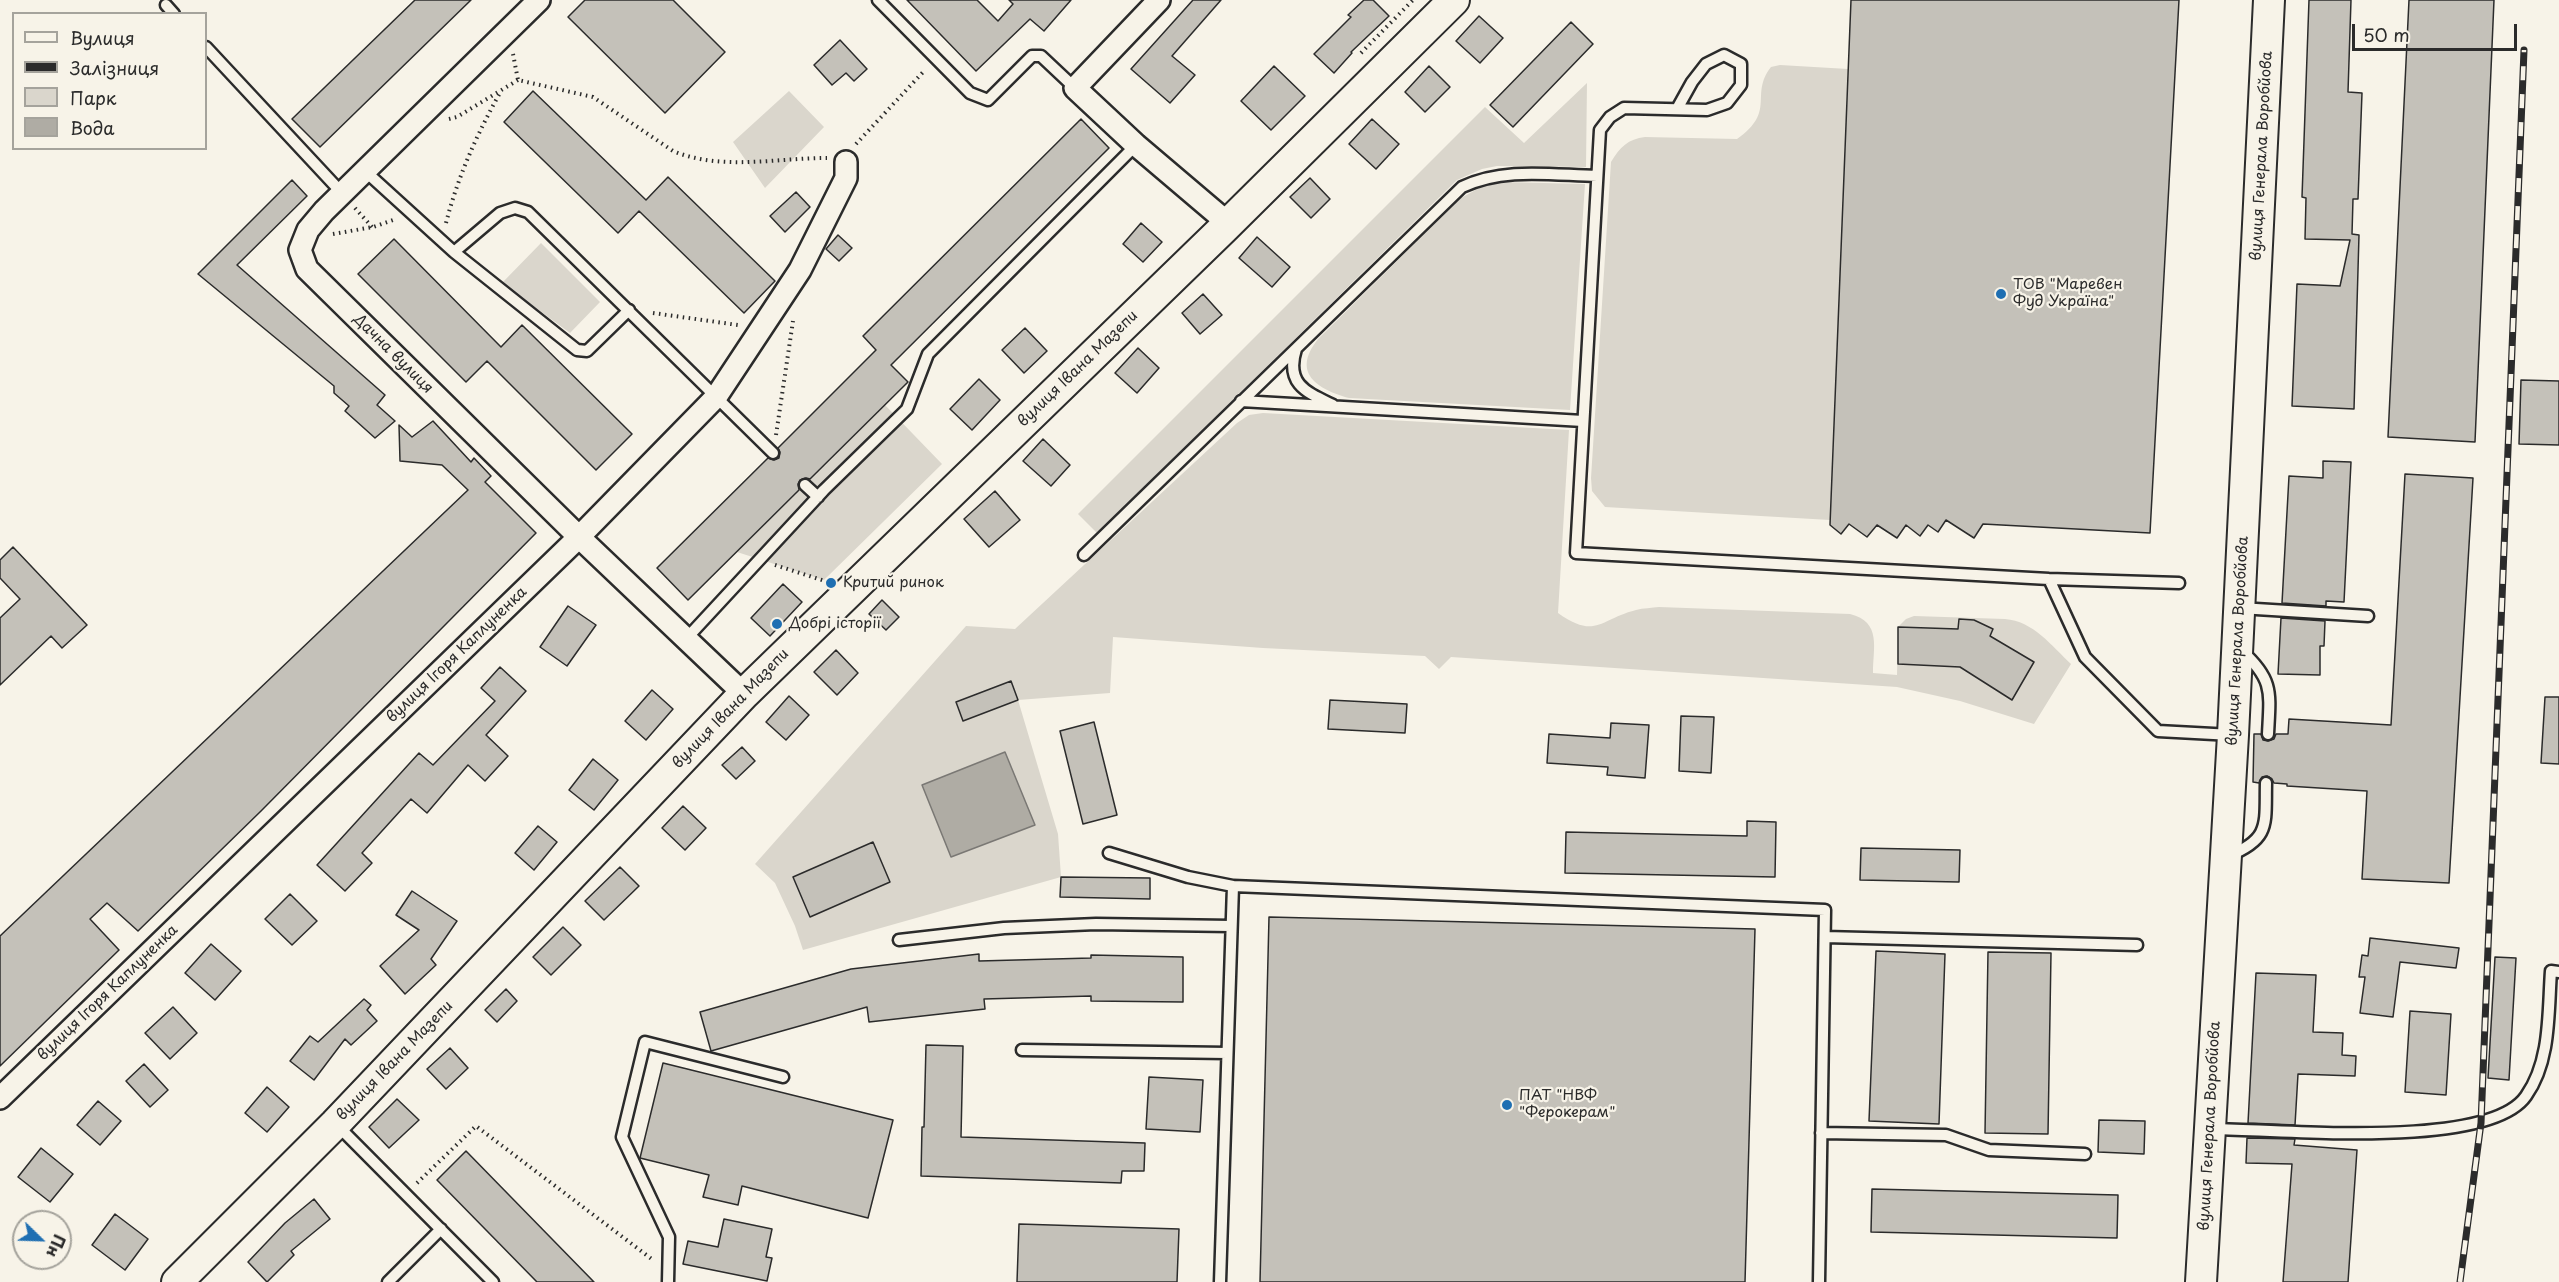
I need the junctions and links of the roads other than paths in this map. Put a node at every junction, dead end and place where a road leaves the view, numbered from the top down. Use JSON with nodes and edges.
{"nodes":[{"id":1,"x":539,"y":0,"type":"edge"},
{"id":2,"x":878,"y":0,"type":"edge"},
{"id":3,"x":1159,"y":0,"type":"edge"},
{"id":4,"x":1454,"y":0,"type":"edge"},
{"id":5,"x":2269,"y":0,"type":"edge"},
{"id":6,"x":207,"y":48,"type":"edge"},
{"id":7,"x":1075,"y":87,"type":"junction"},
{"id":8,"x":1677,"y":109,"type":"dead end"},
{"id":9,"x":1136,"y":145,"type":"junction"},
{"id":10,"x":846,"y":162,"type":"road end"},
{"id":11,"x":365,"y":171,"type":"junction"},
{"id":12,"x":1597,"y":176,"type":"junction"},
{"id":13,"x":342,"y":193,"type":"junction"},
{"id":14,"x":1228,"y":224,"type":"junction"},
{"id":15,"x":454,"y":252,"type":"junction"},
{"id":16,"x":629,"y":310,"type":"junction"},
{"id":17,"x":1298,"y":346,"type":"junction"},
{"id":18,"x":716,"y":396,"type":"junction"},
{"id":19,"x":1241,"y":401,"type":"junction"},
{"id":20,"x":1339,"y":407,"type":"junction"},
{"id":21,"x":1583,"y":421,"type":"junction"},
{"id":22,"x":773,"y":453,"type":"road end"},
{"id":23,"x":805,"y":484,"type":"dead end"},
{"id":24,"x":818,"y":497,"type":"junction"},
{"id":25,"x":579,"y":537,"type":"junction"},
{"id":26,"x":1084,"y":555,"type":"dead end"},
{"id":27,"x":2049,"y":579,"type":"junction"},
{"id":28,"x":2179,"y":583,"type":"dead end"},
{"id":29,"x":2240,"y":608,"type":"junction"},
{"id":30,"x":2368,"y":616,"type":"dead end"},
{"id":31,"x":686,"y":639,"type":"junction"},
{"id":32,"x":2238,"y":647,"type":"junction"},
{"id":33,"x":744,"y":694,"type":"junction"},
{"id":34,"x":2268,"y":734,"type":"dead end"},
{"id":35,"x":2233,"y":735,"type":"junction"},
{"id":36,"x":2265,"y":783,"type":"dead end"},
{"id":37,"x":1109,"y":853,"type":"dead end"},
{"id":38,"x":2225,"y":857,"type":"junction"},
{"id":39,"x":1233,"y":886,"type":"junction"},
{"id":40,"x":1231,"y":926,"type":"junction"},
{"id":41,"x":1825,"y":937,"type":"junction"},
{"id":42,"x":899,"y":940,"type":"dead end"},
{"id":43,"x":2137,"y":945,"type":"dead end"},
{"id":44,"x":2559,"y":972,"type":"edge"},
{"id":45,"x":1022,"y":1050,"type":"dead end"},
{"id":46,"x":1227,"y":1053,"type":"junction"},
{"id":47,"x":783,"y":1077,"type":"dead end"},
{"id":48,"x":0,"y":1098,"type":"edge"},
{"id":49,"x":335,"y":1124,"type":"junction"},
{"id":50,"x":2210,"y":1128,"type":"junction"},
{"id":51,"x":1821,"y":1133,"type":"junction"},
{"id":52,"x":2085,"y":1154,"type":"dead end"},
{"id":53,"x":441,"y":1229,"type":"junction"},
{"id":54,"x":668,"y":1277,"type":"edge"},
{"id":55,"x":177,"y":1282,"type":"edge"},
{"id":56,"x":388,"y":1282,"type":"edge"},
{"id":57,"x":493,"y":1282,"type":"edge"},
{"id":58,"x":1220,"y":1282,"type":"edge"},
{"id":59,"x":1819,"y":1282,"type":"edge"},
{"id":60,"x":2201,"y":1282,"type":"edge"}],
"edges":[{"from":1,"to":11,"type":"street"},
{"from":2,"to":7,"type":"lane"},
{"from":3,"to":7,"type":"street"},
{"from":4,"to":14,"type":"street","name":"вулиця Івана Мазепи"},
{"from":5,"to":29,"type":"street","name":"вулиця Генерала Воробйова"},
{"from":6,"to":13,"type":"lane"},
{"from":7,"to":9,"type":"street"},
{"from":8,"to":12,"type":"lane"},
{"from":9,"to":14,"type":"street"},
{"from":9,"to":24,"type":"lane"},
{"from":10,"to":18,"type":"street","name":"вулиця Ігоря Каплуненка"},
{"from":11,"to":13,"type":"street"},
{"from":11,"to":15,"type":"lane"},
{"from":12,"to":17,"type":"lane"},
{"from":12,"to":21,"type":"lane"},
{"from":13,"to":25,"type":"street","name":"Дачна вулиця"},
{"from":14,"to":33,"type":"street","name":"вулиця Івана Мазепи"},
{"from":15,"to":16,"type":"lane"},
{"from":15,"to":16,"type":"lane"},
{"from":16,"to":18,"type":"lane"},
{"from":17,"to":19,"type":"lane"},
{"from":17,"to":20,"type":"lane"},
{"from":18,"to":22,"type":"lane"},
{"from":18,"to":25,"type":"street","name":"вулиця Ігоря Каплуненка"},
{"from":19,"to":20,"type":"lane"},
{"from":19,"to":26,"type":"lane"},
{"from":20,"to":21,"type":"lane"},
{"from":21,"to":27,"type":"lane"},
{"from":23,"to":24,"type":"lane"},
{"from":24,"to":31,"type":"lane"},
{"from":25,"to":31,"type":"street","name":"Дачна вулиця"},
{"from":25,"to":48,"type":"street","name":"вулиця Ігоря Каплуненка"},
{"from":27,"to":28,"type":"lane"},
{"from":27,"to":35,"type":"lane"},
{"from":29,"to":30,"type":"lane"},
{"from":29,"to":32,"type":"street","name":"вулиця Генерала Воробйова"},
{"from":31,"to":33,"type":"street","name":"Дачна вулиця"},
{"from":32,"to":34,"type":"lane"},
{"from":32,"to":35,"type":"street","name":"вулиця Генерала Воробйова"},
{"from":33,"to":49,"type":"street","name":"вулиця Івана Мазепи"},
{"from":35,"to":38,"type":"street","name":"вулиця Генерала Воробйова"},
{"from":36,"to":38,"type":"lane"},
{"from":37,"to":39,"type":"lane"},
{"from":38,"to":50,"type":"street","name":"вулиця Генерала Воробйова"},
{"from":39,"to":40,"type":"lane"},
{"from":39,"to":41,"type":"lane"},
{"from":40,"to":42,"type":"lane"},
{"from":40,"to":46,"type":"lane"},
{"from":41,"to":43,"type":"lane"},
{"from":41,"to":51,"type":"lane"},
{"from":44,"to":50,"type":"lane"},
{"from":45,"to":46,"type":"lane"},
{"from":46,"to":58,"type":"lane"},
{"from":47,"to":54,"type":"lane"},
{"from":49,"to":53,"type":"lane"},
{"from":49,"to":55,"type":"street","name":"вулиця Івана Мазепи"},
{"from":50,"to":60,"type":"street","name":"вулиця Генерала Воробйова"},
{"from":51,"to":52,"type":"lane"},
{"from":51,"to":59,"type":"lane"},
{"from":53,"to":56,"type":"lane"},
{"from":53,"to":57,"type":"lane"}]}
